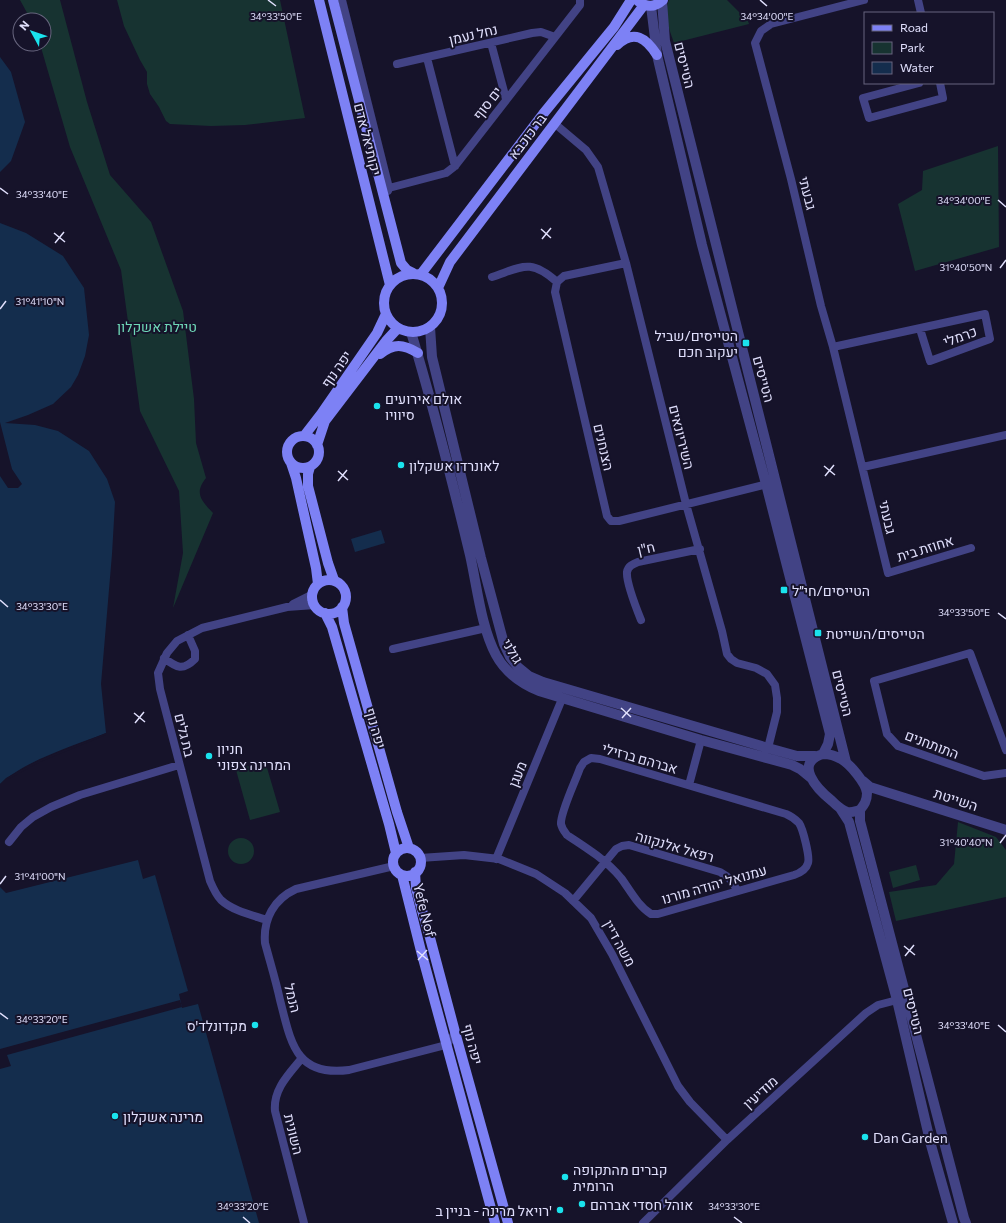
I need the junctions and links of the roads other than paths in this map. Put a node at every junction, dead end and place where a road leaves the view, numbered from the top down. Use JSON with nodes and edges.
{"nodes":[{"id":1,"x":319,"y":0,"type":"edge"},
{"id":2,"x":333,"y":0,"type":"edge"},
{"id":3,"x":342,"y":0,"type":"edge"},
{"id":4,"x":580,"y":0,"type":"edge"},
{"id":5,"x":631,"y":0,"type":"edge"},
{"id":6,"x":663,"y":0,"type":"edge"},
{"id":7,"x":864,"y":0,"type":"edge"},
{"id":8,"x":918,"y":0,"type":"edge"},
{"id":9,"x":644,"y":4,"type":"edge"},
{"id":10,"x":921,"y":12,"type":"edge"},
{"id":11,"x":555,"y":37,"type":"junction"},
{"id":12,"x":490,"y":43,"type":"junction"},
{"id":13,"x":657,"y":55,"type":"junction"},
{"id":14,"x":603,"y":57,"type":"junction"},
{"id":15,"x":427,"y":58,"type":"junction"},
{"id":16,"x":396,"y":64,"type":"dead end"},
{"id":17,"x":915,"y":84,"type":"edge"},
{"id":18,"x":940,"y":84,"type":"edge"},
{"id":19,"x":506,"y":100,"type":"junction"},
{"id":20,"x":554,"y":123,"type":"junction"},
{"id":21,"x":455,"y":166,"type":"junction"},
{"id":22,"x":389,"y":188,"type":"junction"},
{"id":23,"x":388,"y":216,"type":"junction"},
{"id":24,"x":626,"y":263,"type":"junction"},
{"id":25,"x":417,"y":274,"type":"junction"},
{"id":26,"x":492,"y":277,"type":"dead end"},
{"id":27,"x":557,"y":282,"type":"junction"},
{"id":28,"x":390,"y":285,"type":"junction"},
{"id":29,"x":438,"y":288,"type":"junction"},
{"id":30,"x":386,"y":314,"type":"junction"},
{"id":31,"x":430,"y":327,"type":"junction"},
{"id":32,"x":398,"y":328,"type":"junction"},
{"id":33,"x":920,"y":329,"type":"junction"},
{"id":34,"x":411,"y":332,"type":"junction"},
{"id":35,"x":834,"y":347,"type":"junction"},
{"id":36,"x":418,"y":354,"type":"junction"},
{"id":37,"x":368,"y":365,"type":"junction"},
{"id":38,"x":1006,"y":434,"type":"edge"},
{"id":39,"x":304,"y":436,"type":"junction"},
{"id":40,"x":317,"y":445,"type":"junction"},
{"id":41,"x":291,"y":463,"type":"junction"},
{"id":42,"x":310,"y":467,"type":"junction"},
{"id":43,"x":863,"y":467,"type":"junction"},
{"id":44,"x":777,"y":482,"type":"junction"},
{"id":45,"x":766,"y":484,"type":"junction"},
{"id":46,"x":686,"y":504,"type":"junction"},
{"id":47,"x":970,"y":548,"type":"dead end"},
{"id":48,"x":700,"y":549,"type":"junction"},
{"id":49,"x":888,"y":573,"type":"joint"},
{"id":50,"x":334,"y":580,"type":"junction"},
{"id":51,"x":318,"y":584,"type":"junction"},
{"id":52,"x":313,"y":594,"type":"junction"},
{"id":53,"x":315,"y":605,"type":"junction"},
{"id":54,"x":287,"y":606,"type":"junction"},
{"id":55,"x":342,"y":607,"type":"junction"},
{"id":56,"x":325,"y":613,"type":"junction"},
{"id":57,"x":640,"y":620,"type":"dead end"},
{"id":58,"x":486,"y":628,"type":"junction"},
{"id":59,"x":188,"y":635,"type":"junction"},
{"id":60,"x":393,"y":649,"type":"dead end"},
{"id":61,"x":164,"y":658,"type":"junction"},
{"id":62,"x":562,"y":699,"type":"junction"},
{"id":63,"x":701,"y":740,"type":"junction"},
{"id":64,"x":768,"y":748,"type":"junction"},
{"id":65,"x":1006,"y":750,"type":"edge"},
{"id":66,"x":819,"y":755,"type":"junction"},
{"id":67,"x":846,"y":762,"type":"junction"},
{"id":68,"x":179,"y":765,"type":"junction"},
{"id":69,"x":1006,"y":773,"type":"edge"},
{"id":70,"x":811,"y":778,"type":"junction"},
{"id":71,"x":860,"y":779,"type":"junction"},
{"id":72,"x":689,"y":785,"type":"junction"},
{"id":73,"x":898,"y":795,"type":"junction"},
{"id":74,"x":866,"y":801,"type":"junction"},
{"id":75,"x":840,"y":808,"type":"junction"},
{"id":76,"x":860,"y":810,"type":"junction"},
{"id":77,"x":562,"y":829,"type":"joint"},
{"id":78,"x":1006,"y":830,"type":"edge"},
{"id":79,"x":9,"y":842,"type":"dead end"},
{"id":80,"x":410,"y":848,"type":"junction"},
{"id":81,"x":396,"y":853,"type":"junction"},
{"id":82,"x":420,"y":858,"type":"junction"},
{"id":83,"x":496,"y":859,"type":"junction"},
{"id":84,"x":606,"y":862,"type":"junction"},
{"id":85,"x":808,"y":864,"type":"joint"},
{"id":86,"x":394,"y":866,"type":"junction"},
{"id":87,"x":415,"y":872,"type":"junction"},
{"id":88,"x":402,"y":874,"type":"junction"},
{"id":89,"x":737,"y":891,"type":"junction"},
{"id":90,"x":573,"y":901,"type":"junction"},
{"id":91,"x":267,"y":920,"type":"junction"},
{"id":92,"x":901,"y":999,"type":"junction"},
{"id":93,"x":455,"y":1032,"type":"junction"},
{"id":94,"x":446,"y":1045,"type":"junction"},
{"id":95,"x":302,"y":1058,"type":"junction"},
{"id":96,"x":727,"y":1140,"type":"junction"},
{"id":97,"x":304,"y":1223,"type":"edge"},
{"id":98,"x":495,"y":1223,"type":"edge"},
{"id":99,"x":508,"y":1223,"type":"edge"},
{"id":100,"x":643,"y":1223,"type":"edge"},
{"id":101,"x":953,"y":1223,"type":"edge"},
{"id":102,"x":966,"y":1223,"type":"edge"}],
"edges":[{"from":1,"to":28,"type":"main road","name":"יקותיאל אדם"},
{"from":2,"to":23,"type":"main road","name":"יקותיאל אדם"},
{"from":3,"to":22,"type":"street"},
{"from":4,"to":11,"type":"street","name":"ים סוף"},
{"from":5,"to":25,"type":"main road","name":"בר כוכבא"},
{"from":6,"to":9,"type":"main road"},
{"from":6,"to":44,"type":"street","name":"הטייסים"},
{"from":7,"to":35,"type":"street","name":"גבעתי"},
{"from":8,"to":10,"type":"street"},
{"from":9,"to":13,"type":"street","name":"הטייסים"},
{"from":9,"to":14,"type":"main road","name":"בר כוכבא"},
{"from":11,"to":12,"type":"street","name":"נחל נעמן"},
{"from":11,"to":19,"type":"street","name":"ים סוף"},
{"from":12,"to":15,"type":"street","name":"נחל נעמן"},
{"from":12,"to":19,"type":"street"},
{"from":13,"to":14,"type":"main road"},
{"from":13,"to":45,"type":"street","name":"הטייסים"},
{"from":14,"to":20,"type":"main road","name":"בר כוכבא"},
{"from":15,"to":16,"type":"street","name":"נחל נעמן"},
{"from":15,"to":21,"type":"street"},
{"from":17,"to":18,"type":"street"},
{"from":19,"to":21,"type":"street","name":"ים סוף"},
{"from":20,"to":24,"type":"street","name":"השיריונאים"},
{"from":20,"to":29,"type":"main road","name":"בר כוכבא"},
{"from":21,"to":22,"type":"street","name":"ים סוף"},
{"from":22,"to":23,"type":"street"},
{"from":23,"to":25,"type":"main road","name":"יקותיאל אדם"},
{"from":24,"to":27,"type":"street"},
{"from":24,"to":46,"type":"street","name":"השיריונאים"},
{"from":25,"to":28,"type":"main road"},
{"from":25,"to":29,"type":"main road"},
{"from":26,"to":27,"type":"street"},
{"from":27,"to":46,"type":"street","name":"הצנחנים"},
{"from":28,"to":30,"type":"main road"},
{"from":29,"to":31,"type":"main road"},
{"from":30,"to":32,"type":"main road"},
{"from":30,"to":39,"type":"main road","name":"יפה נוף"},
{"from":31,"to":34,"type":"main road"},
{"from":31,"to":64,"type":"street","name":"גולני"},
{"from":32,"to":34,"type":"main road"},
{"from":32,"to":37,"type":"main road","name":"יפה נוף"},
{"from":33,"to":33,"type":"street","name":"כרמלי"},
{"from":33,"to":35,"type":"street","name":"כרמלי"},
{"from":34,"to":36,"type":"street","name":"גולני"},
{"from":35,"to":43,"type":"street","name":"גבעתי"},
{"from":36,"to":37,"type":"main road"},
{"from":36,"to":58,"type":"street","name":"גולני"},
{"from":37,"to":40,"type":"main road","name":"יפה נוף"},
{"from":38,"to":43,"type":"street"},
{"from":39,"to":40,"type":"main road"},
{"from":39,"to":41,"type":"main road"},
{"from":40,"to":42,"type":"main road"},
{"from":41,"to":42,"type":"main road"},
{"from":41,"to":51,"type":"main road"},
{"from":42,"to":50,"type":"main road"},
{"from":43,"to":49,"type":"street","name":"גבעתי"},
{"from":44,"to":45,"type":"street","name":"הצנחנים"},
{"from":44,"to":67,"type":"street","name":"הטייסים"},
{"from":45,"to":46,"type":"street","name":"הצנחנים"},
{"from":45,"to":66,"type":"street","name":"הטייסים"},
{"from":46,"to":48,"type":"street","name":"השיריונאים"},
{"from":47,"to":49,"type":"street","name":"אחוזת בית"},
{"from":48,"to":57,"type":"street","name":"ח\"ן"},
{"from":48,"to":64,"type":"street","name":"השיריונאים"},
{"from":50,"to":51,"type":"main road"},
{"from":50,"to":55,"type":"main road"},
{"from":51,"to":52,"type":"main road"},
{"from":52,"to":53,"type":"main road"},
{"from":52,"to":54,"type":"street","name":"בת גלים"},
{"from":53,"to":54,"type":"street","name":"בת גלים"},
{"from":53,"to":56,"type":"main road"},
{"from":54,"to":59,"type":"street","name":"בת גלים"},
{"from":55,"to":56,"type":"main road"},
{"from":55,"to":80,"type":"main road","name":"יפה נוף"},
{"from":56,"to":81,"type":"main road","name":"יפה נוף"},
{"from":58,"to":60,"type":"street"},
{"from":58,"to":62,"type":"street","name":"גולני"},
{"from":59,"to":61,"type":"street","name":"בת גלים"},
{"from":59,"to":61,"type":"street"},
{"from":61,"to":68,"type":"street","name":"בת גלים"},
{"from":62,"to":63,"type":"street","name":"גולני"},
{"from":62,"to":83,"type":"street","name":"מעגן"},
{"from":63,"to":70,"type":"street","name":"גולני"},
{"from":63,"to":72,"type":"street","name":"אברהם ברזילי"},
{"from":64,"to":66,"type":"street","name":"גולני"},
{"from":65,"to":69,"type":"street","name":"התותחנים"},
{"from":66,"to":67,"type":"street","name":"גולני"},
{"from":66,"to":70,"type":"street","name":"הטייסים"},
{"from":67,"to":71,"type":"street"},
{"from":68,"to":79,"type":"street"},
{"from":68,"to":91,"type":"street","name":"בת גלים"},
{"from":70,"to":75,"type":"street","name":"הטייסים"},
{"from":71,"to":73,"type":"street","name":"השייטת"},
{"from":71,"to":74,"type":"street"},
{"from":72,"to":77,"type":"street","name":"אברהם ברזילי"},
{"from":72,"to":85,"type":"street","name":"אברהם ברזילי"},
{"from":73,"to":74,"type":"street","name":"השייטת"},
{"from":73,"to":78,"type":"street","name":"השייטת"},
{"from":74,"to":76,"type":"street"},
{"from":75,"to":76,"type":"street"},
{"from":75,"to":92,"type":"street","name":"הטייסים"},
{"from":76,"to":92,"type":"street","name":"הטייסים"},
{"from":77,"to":84,"type":"street","name":"עמנואל יהודה מורנו"},
{"from":80,"to":81,"type":"main road"},
{"from":80,"to":82,"type":"main road","name":"יפה נוף"},
{"from":81,"to":86,"type":"main road","name":"יפה נוף"},
{"from":82,"to":83,"type":"street","name":"משה דיין"},
{"from":82,"to":87,"type":"main road","name":"יפה נוף"},
{"from":83,"to":90,"type":"street","name":"משה דיין"},
{"from":84,"to":89,"type":"street","name":"רפאל אלנקווה"},
{"from":84,"to":89,"type":"street","name":"עמנואל יהודה מורנו"},
{"from":84,"to":90,"type":"street","name":"רפאל אלנקווה"},
{"from":85,"to":89,"type":"street","name":"עמנואל יהודה מורנו"},
{"from":86,"to":88,"type":"main road"},
{"from":86,"to":91,"type":"street","name":"הנמל"},
{"from":87,"to":88,"type":"main road"},
{"from":87,"to":93,"type":"main road","name":"יפה נוף"},
{"from":88,"to":94,"type":"main road","name":"Yefe Nof"},
{"from":90,"to":96,"type":"street","name":"משה דיין"},
{"from":91,"to":95,"type":"street","name":"הנמל"},
{"from":92,"to":96,"type":"street","name":"מודיעין"},
{"from":92,"to":101,"type":"street","name":"הטייסים"},
{"from":92,"to":102,"type":"street","name":"הטייסים"},
{"from":93,"to":94,"type":"street"},
{"from":93,"to":99,"type":"main road","name":"יפה נוף"},
{"from":94,"to":95,"type":"street","name":"הנמל"},
{"from":94,"to":98,"type":"main road","name":"יפה נוף"},
{"from":95,"to":97,"type":"street","name":"השונית"},
{"from":96,"to":100,"type":"street","name":"מודיעין"}]}
